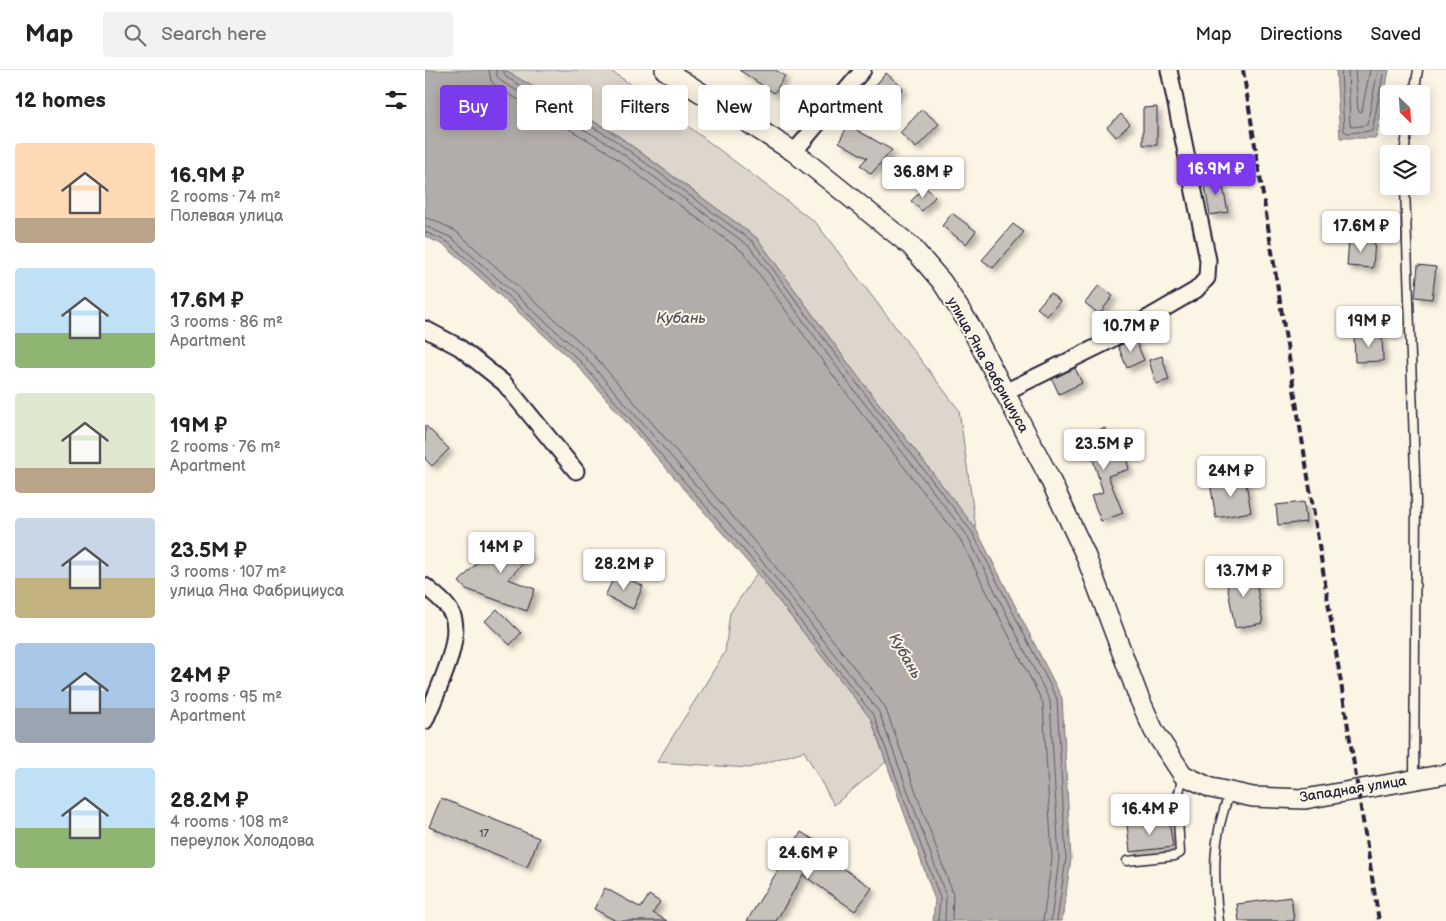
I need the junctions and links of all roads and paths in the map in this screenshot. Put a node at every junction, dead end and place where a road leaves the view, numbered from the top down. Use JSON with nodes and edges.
{"nodes":[{"id":1,"x":665,"y":70,"type":"edge"},
{"id":2,"x":863,"y":70,"type":"edge"},
{"id":3,"x":1169,"y":70,"type":"edge"},
{"id":4,"x":1418,"y":70,"type":"edge"},
{"id":5,"x":1416,"y":85,"type":"edge"},
{"id":6,"x":795,"y":152,"type":"junction"},
{"id":7,"x":1405,"y":195,"type":"edge"},
{"id":8,"x":425,"y":329,"type":"edge"},
{"id":9,"x":1005,"y":392,"type":"junction"},
{"id":10,"x":576,"y":471,"type":"dead end"},
{"id":11,"x":425,"y":586,"type":"edge"},
{"id":12,"x":425,"y":721,"type":"edge"},
{"id":13,"x":1446,"y":774,"type":"edge"},
{"id":14,"x":1183,"y":775,"type":"junction"},
{"id":15,"x":1414,"y":779,"type":"junction"},
{"id":16,"x":1229,"y":792,"type":"junction"},
{"id":17,"x":1178,"y":813,"type":"junction"},
{"id":18,"x":1121,"y":818,"type":"dead end"},
{"id":19,"x":1127,"y":861,"type":"dead end"},
{"id":20,"x":1219,"y":921,"type":"edge"}],
"edges":[{"from":1,"to":6,"type":"street","name":"улица Яна Фабрициуса"},
{"from":2,"to":6,"type":"street"},
{"from":3,"to":9,"type":"street"},
{"from":4,"to":5,"type":"lane"},
{"from":6,"to":9,"type":"street","name":"улица Яна Фабрициуса"},
{"from":7,"to":15,"type":"lane"},
{"from":8,"to":10,"type":"street"},
{"from":9,"to":14,"type":"street","name":"улица Яна Фабрициуса"},
{"from":11,"to":12,"type":"street"},
{"from":13,"to":15,"type":"street","name":"Западная улица"},
{"from":14,"to":16,"type":"street"},
{"from":14,"to":17,"type":"lane"},
{"from":15,"to":16,"type":"street","name":"Западная улица"},
{"from":16,"to":20,"type":"lane"},
{"from":17,"to":18,"type":"lane"},
{"from":17,"to":19,"type":"lane"}]}
